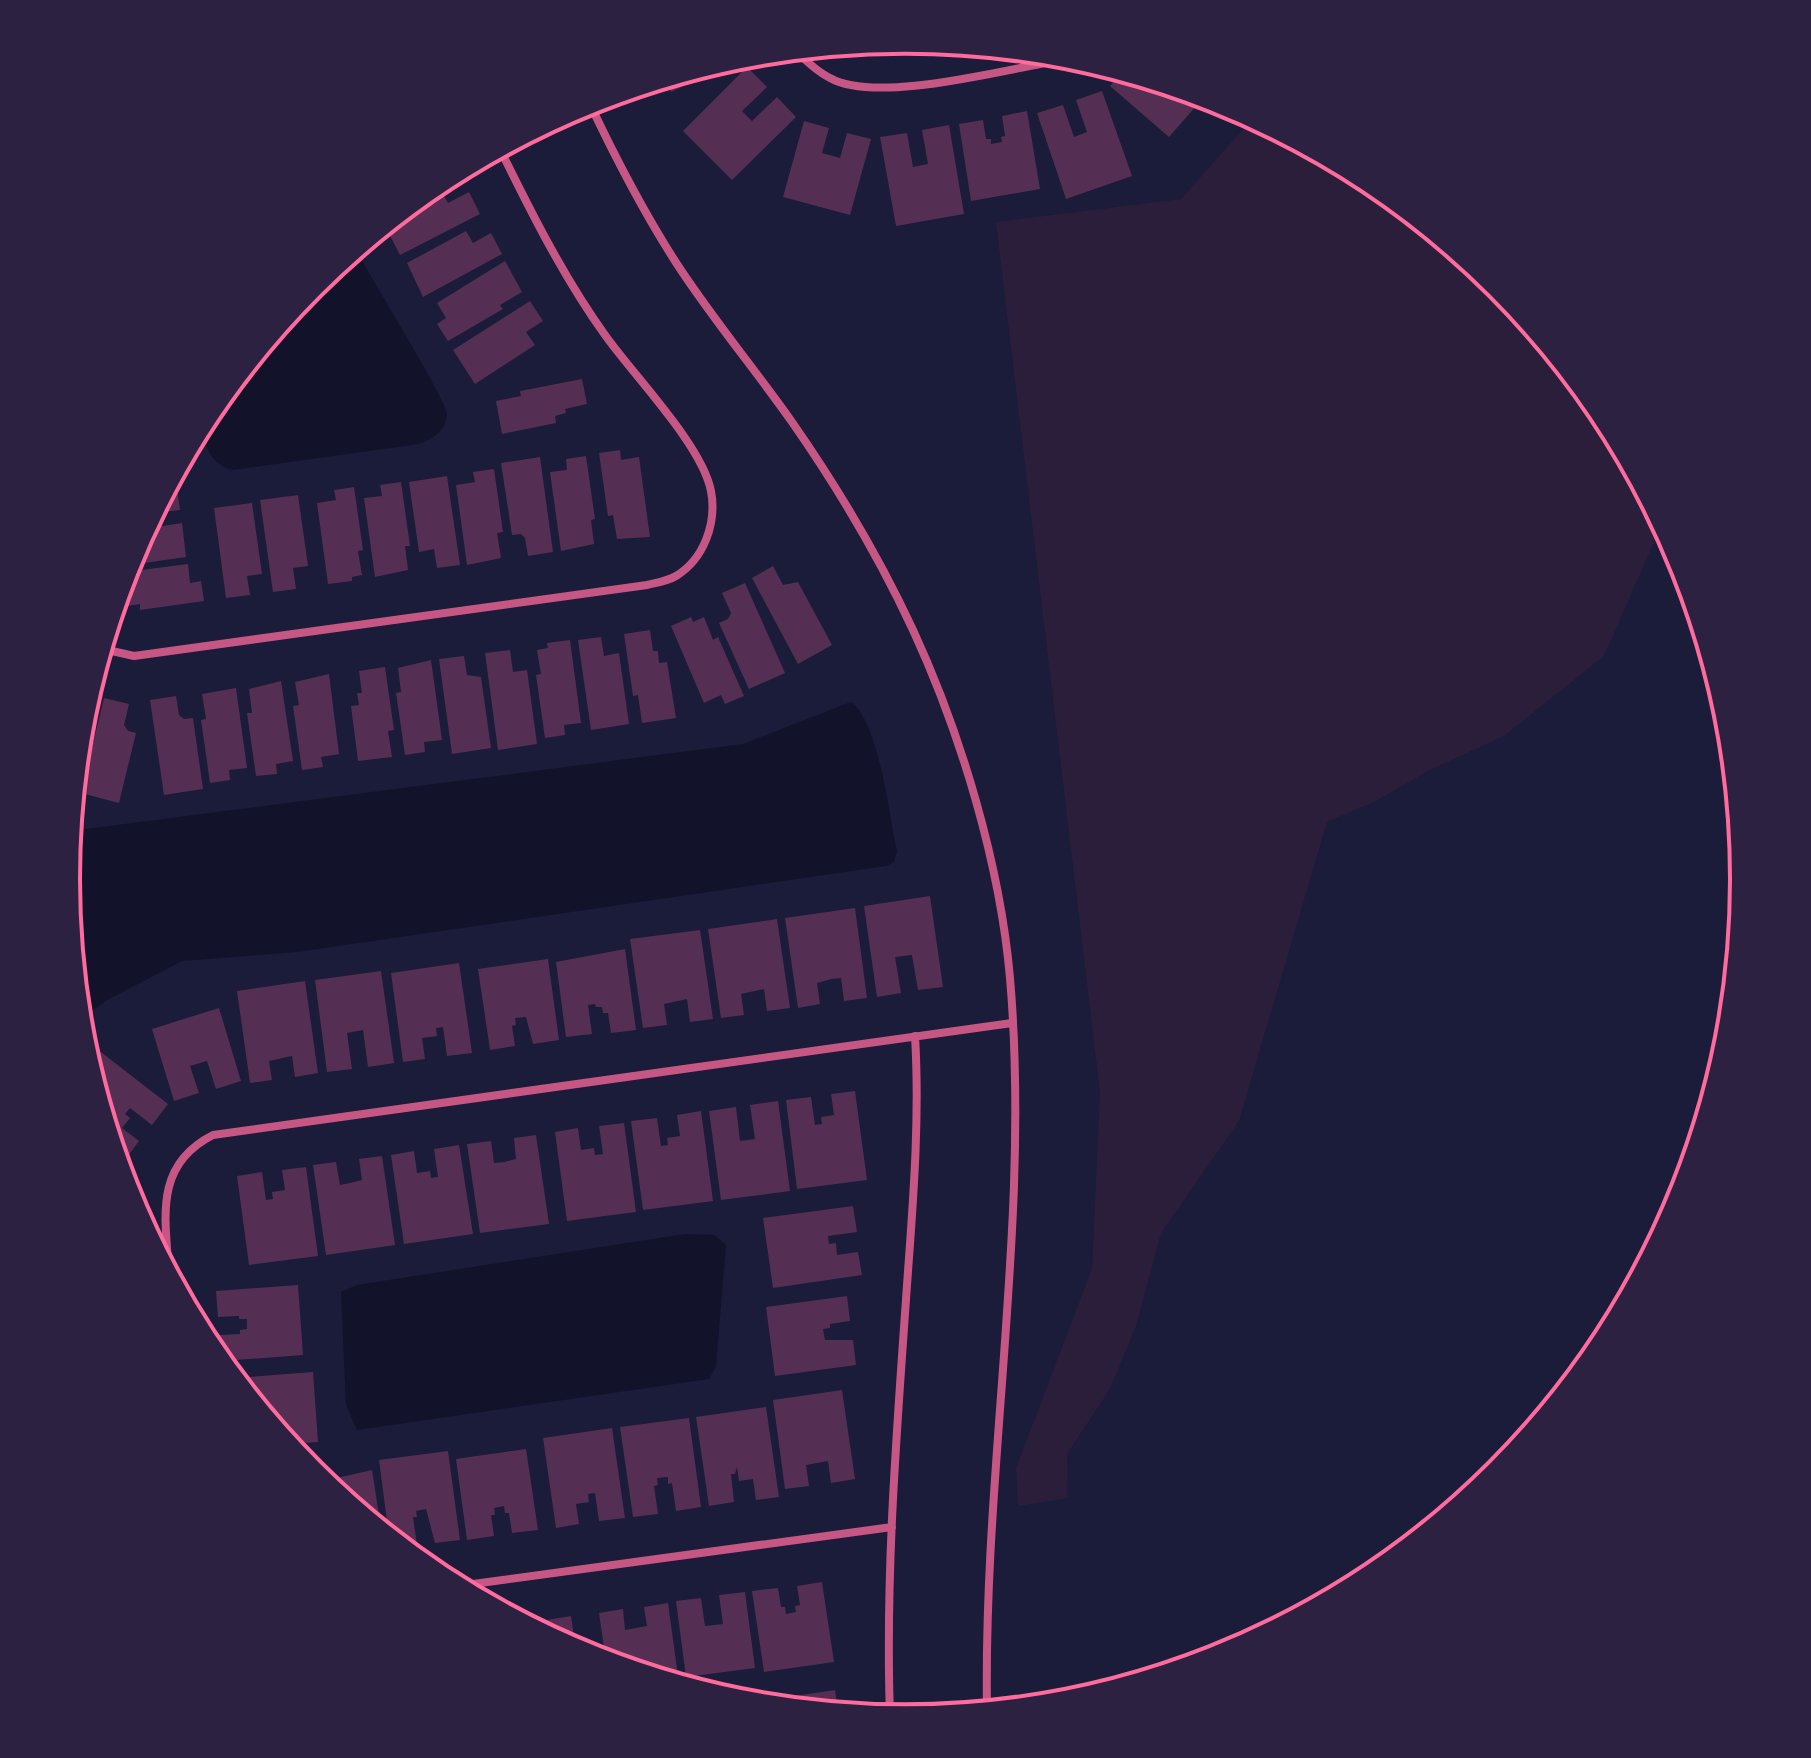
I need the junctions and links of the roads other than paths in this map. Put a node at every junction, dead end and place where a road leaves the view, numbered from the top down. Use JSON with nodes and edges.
{"nodes":[{"id":1,"x":807,"y":60,"type":"edge"},
{"id":2,"x":1035,"y":65,"type":"edge"},
{"id":3,"x":595,"y":115,"type":"edge"},
{"id":4,"x":505,"y":159,"type":"edge"},
{"id":5,"x":113,"y":651,"type":"edge"},
{"id":6,"x":1012,"y":1023,"type":"junction"},
{"id":7,"x":915,"y":1036,"type":"junction"},
{"id":8,"x":168,"y":1249,"type":"edge"},
{"id":9,"x":892,"y":1527,"type":"junction"},
{"id":10,"x":477,"y":1583,"type":"edge"},
{"id":11,"x":987,"y":1699,"type":"edge"},
{"id":12,"x":890,"y":1703,"type":"edge"}],
"edges":[{"from":1,"to":2,"type":"street"},
{"from":3,"to":6,"type":"street"},
{"from":4,"to":5,"type":"street"},
{"from":6,"to":7,"type":"street"},
{"from":6,"to":11,"type":"street"},
{"from":7,"to":8,"type":"street"},
{"from":7,"to":9,"type":"street"},
{"from":9,"to":10,"type":"street"},
{"from":9,"to":12,"type":"street"}]}
